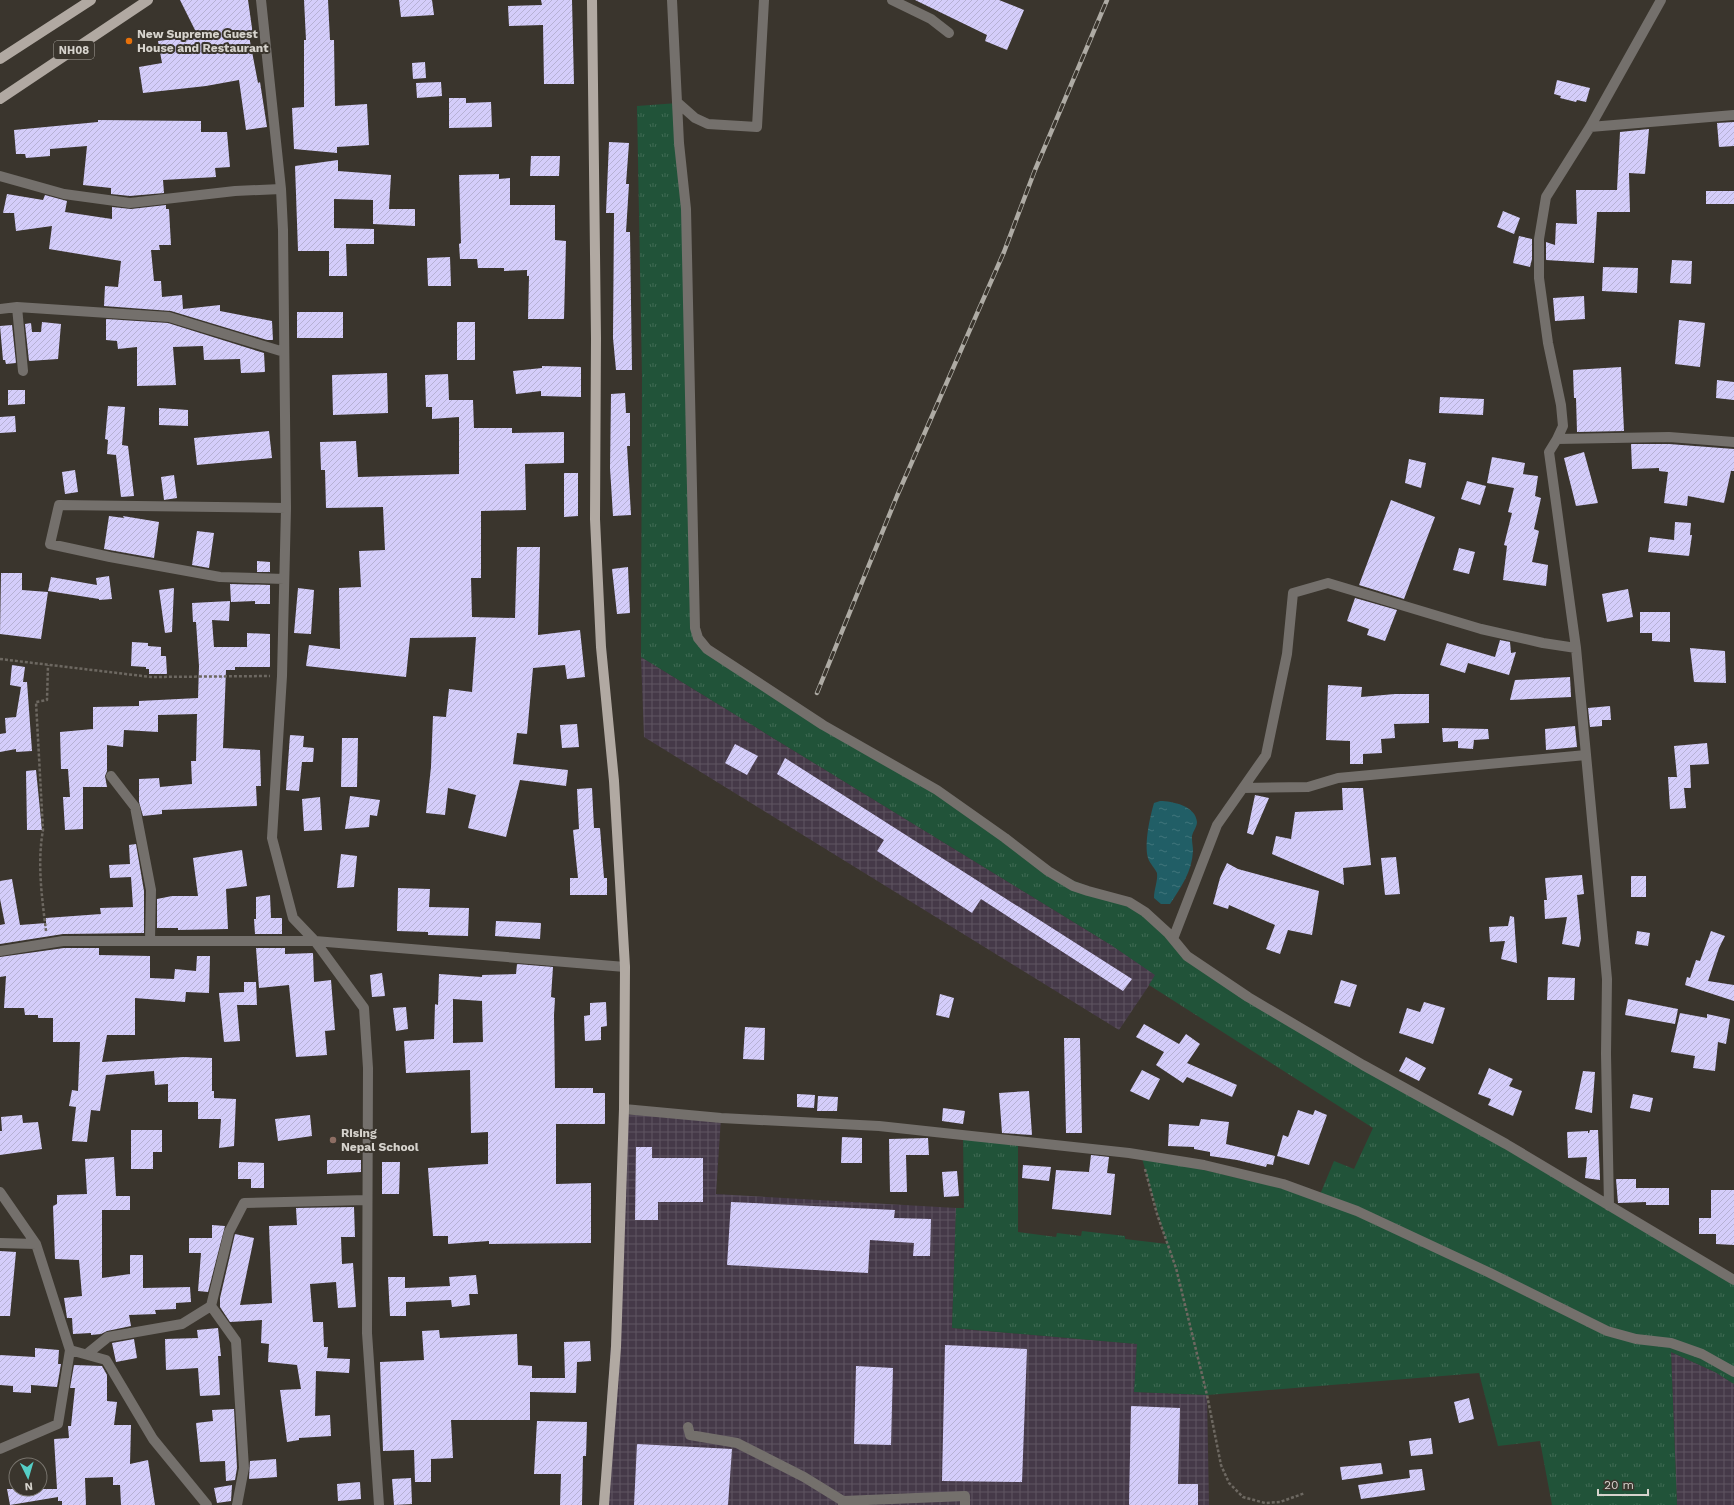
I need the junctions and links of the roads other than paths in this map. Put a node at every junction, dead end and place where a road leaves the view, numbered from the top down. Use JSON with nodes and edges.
{"nodes":[{"id":1,"x":91,"y":0,"type":"edge"},
{"id":2,"x":148,"y":0,"type":"edge"},
{"id":3,"x":261,"y":0,"type":"edge"},
{"id":4,"x":592,"y":0,"type":"edge"},
{"id":5,"x":672,"y":0,"type":"edge"},
{"id":6,"x":764,"y":0,"type":"edge"},
{"id":7,"x":892,"y":0,"type":"edge"},
{"id":8,"x":1661,"y":0,"type":"edge"},
{"id":9,"x":949,"y":33,"type":"dead end"},
{"id":10,"x":0,"y":60,"type":"edge"},
{"id":11,"x":0,"y":99,"type":"edge"},
{"id":12,"x":678,"y":103,"type":"junction"},
{"id":13,"x":1734,"y":115,"type":"edge"},
{"id":14,"x":1590,"y":127,"type":"junction"},
{"id":15,"x":0,"y":176,"type":"edge"},
{"id":16,"x":281,"y":189,"type":"junction"},
{"id":17,"x":17,"y":307,"type":"junction"},
{"id":18,"x":0,"y":309,"type":"edge"},
{"id":19,"x":284,"y":352,"type":"junction"},
{"id":20,"x":23,"y":371,"type":"dead end"},
{"id":21,"x":1557,"y":439,"type":"junction"},
{"id":22,"x":1734,"y":442,"type":"edge"},
{"id":23,"x":286,"y":508,"type":"junction"},
{"id":24,"x":284,"y":579,"type":"junction"},
{"id":25,"x":1576,"y":648,"type":"junction"},
{"id":26,"x":1586,"y":755,"type":"junction"},
{"id":27,"x":110,"y":776,"type":"dead end"},
{"id":28,"x":1243,"y":788,"type":"junction"},
{"id":29,"x":1173,"y":939,"type":"junction"},
{"id":30,"x":150,"y":940,"type":"junction"},
{"id":31,"x":315,"y":941,"type":"junction"},
{"id":32,"x":0,"y":951,"type":"edge"},
{"id":33,"x":624,"y":967,"type":"junction"},
{"id":34,"x":624,"y":1109,"type":"junction"},
{"id":35,"x":0,"y":1192,"type":"edge"},
{"id":36,"x":367,"y":1200,"type":"junction"},
{"id":37,"x":1609,"y":1206,"type":"junction"},
{"id":38,"x":0,"y":1243,"type":"edge"},
{"id":39,"x":36,"y":1244,"type":"junction"},
{"id":40,"x":1734,"y":1280,"type":"edge"},
{"id":41,"x":211,"y":1306,"type":"junction"},
{"id":42,"x":70,"y":1350,"type":"junction"},
{"id":43,"x":87,"y":1354,"type":"junction"},
{"id":44,"x":1734,"y":1372,"type":"edge"},
{"id":45,"x":688,"y":1427,"type":"dead end"},
{"id":46,"x":0,"y":1449,"type":"edge"},
{"id":47,"x":843,"y":1503,"type":"edge"},
{"id":48,"x":207,"y":1505,"type":"edge"},
{"id":49,"x":237,"y":1505,"type":"edge"},
{"id":50,"x":379,"y":1505,"type":"edge"},
{"id":51,"x":604,"y":1505,"type":"edge"},
{"id":52,"x":965,"y":1505,"type":"edge"}],
"edges":[{"from":1,"to":10,"type":"main road","number":"NH08"},
{"from":2,"to":11,"type":"main road","number":"NH08"},
{"from":3,"to":16,"type":"street"},
{"from":4,"to":33,"type":"main road"},
{"from":5,"to":12,"type":"street"},
{"from":6,"to":12,"type":"street"},
{"from":7,"to":9,"type":"street"},
{"from":8,"to":14,"type":"street"},
{"from":12,"to":29,"type":"street"},
{"from":13,"to":14,"type":"street"},
{"from":14,"to":21,"type":"street"},
{"from":15,"to":16,"type":"street"},
{"from":16,"to":19,"type":"street"},
{"from":17,"to":18,"type":"street"},
{"from":17,"to":19,"type":"street"},
{"from":17,"to":20,"type":"street"},
{"from":19,"to":23,"type":"street"},
{"from":21,"to":22,"type":"street"},
{"from":21,"to":25,"type":"street"},
{"from":23,"to":24,"type":"street"},
{"from":23,"to":24,"type":"street"},
{"from":24,"to":31,"type":"street"},
{"from":25,"to":26,"type":"street"},
{"from":25,"to":28,"type":"street"},
{"from":26,"to":28,"type":"street"},
{"from":26,"to":37,"type":"street"},
{"from":27,"to":30,"type":"street"},
{"from":28,"to":29,"type":"street"},
{"from":29,"to":37,"type":"street"},
{"from":30,"to":31,"type":"street"},
{"from":30,"to":32,"type":"street"},
{"from":31,"to":33,"type":"street"},
{"from":31,"to":36,"type":"street"},
{"from":33,"to":34,"type":"main road"},
{"from":34,"to":44,"type":"street"},
{"from":34,"to":51,"type":"main road"},
{"from":35,"to":39,"type":"street"},
{"from":36,"to":41,"type":"street"},
{"from":36,"to":50,"type":"street"},
{"from":37,"to":40,"type":"street"},
{"from":38,"to":39,"type":"street"},
{"from":39,"to":42,"type":"street"},
{"from":41,"to":43,"type":"street"},
{"from":41,"to":49,"type":"street"},
{"from":42,"to":43,"type":"street"},
{"from":42,"to":46,"type":"street"},
{"from":43,"to":48,"type":"street"},
{"from":45,"to":47,"type":"street"},
{"from":47,"to":52,"type":"street"}]}
